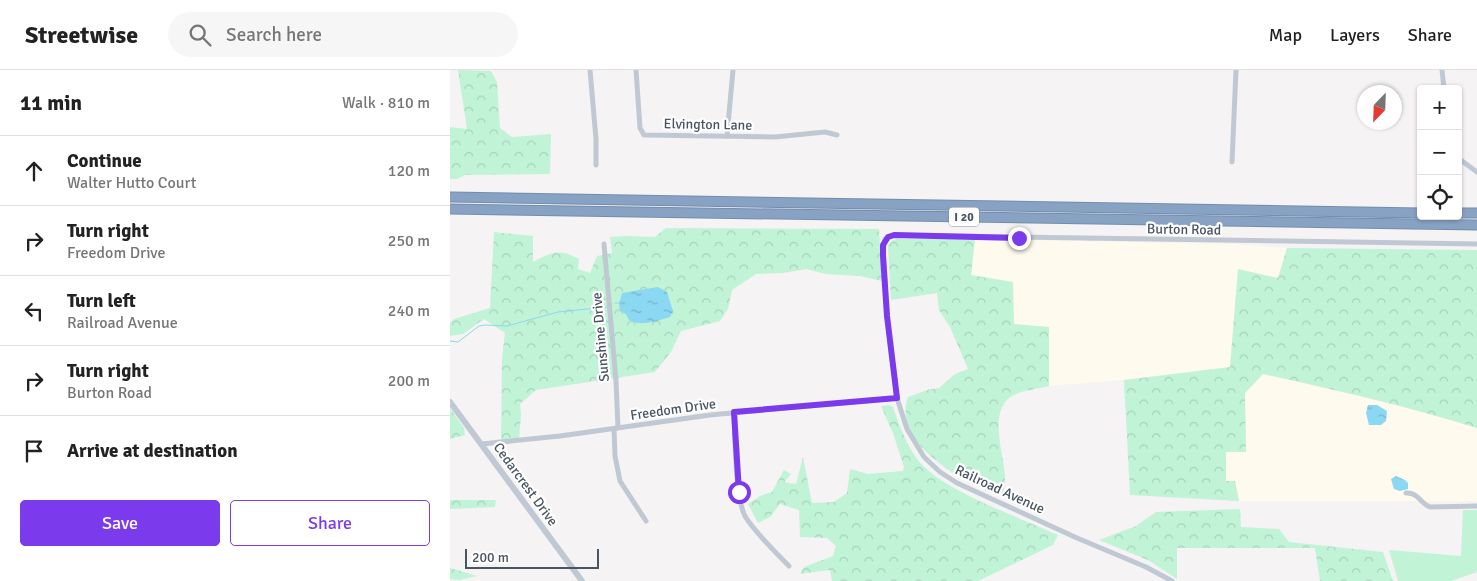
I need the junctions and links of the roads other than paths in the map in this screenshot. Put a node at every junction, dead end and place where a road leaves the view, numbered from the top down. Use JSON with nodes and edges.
{"nodes":[{"id":1,"x":590,"y":70,"type":"edge"},
{"id":2,"x":636,"y":70,"type":"edge"},
{"id":3,"x":733,"y":70,"type":"edge"},
{"id":4,"x":1236,"y":70,"type":"edge"},
{"id":5,"x":1442,"y":70,"type":"edge"},
{"id":6,"x":1444,"y":85,"type":"edge"},
{"id":7,"x":838,"y":135,"type":"dead end"},
{"id":8,"x":727,"y":136,"type":"junction"},
{"id":9,"x":1462,"y":161,"type":"edge"},
{"id":10,"x":1232,"y":162,"type":"dead end"},
{"id":11,"x":596,"y":165,"type":"dead end"},
{"id":12,"x":1477,"y":172,"type":"edge"},
{"id":13,"x":450,"y":197,"type":"edge"},
{"id":14,"x":450,"y":210,"type":"edge"},
{"id":15,"x":1417,"y":212,"type":"edge"},
{"id":16,"x":1462,"y":213,"type":"edge"},
{"id":17,"x":1477,"y":214,"type":"edge"},
{"id":18,"x":1477,"y":225,"type":"edge"},
{"id":19,"x":890,"y":236,"type":"joint"},
{"id":20,"x":604,"y":244,"type":"dead end"},
{"id":21,"x":1477,"y":244,"type":"edge"},
{"id":22,"x":897,"y":398,"type":"junction"},
{"id":23,"x":450,"y":402,"type":"edge"},
{"id":24,"x":734,"y":412,"type":"junction"},
{"id":25,"x":616,"y":429,"type":"junction"},
{"id":26,"x":482,"y":444,"type":"junction"},
{"id":27,"x":1406,"y":493,"type":"dead end"},
{"id":28,"x":1477,"y":506,"type":"edge"},
{"id":29,"x":646,"y":521,"type":"dead end"},
{"id":30,"x":789,"y":566,"type":"dead end"},
{"id":31,"x":582,"y":581,"type":"edge"},
{"id":32,"x":1172,"y":581,"type":"edge"}],
"edges":[{"from":1,"to":11,"type":"street"},
{"from":2,"to":8,"type":"street","name":"Elvington Lane"},
{"from":3,"to":8,"type":"street"},
{"from":4,"to":10,"type":"street"},
{"from":5,"to":6,"type":"street"},
{"from":7,"to":8,"type":"street","name":"Elvington Lane"},
{"from":9,"to":12,"type":"street"},
{"from":13,"to":15,"type":"highway","number":"I 20"},
{"from":14,"to":18,"type":"highway","number":"I 20"},
{"from":16,"to":17,"type":"highway"},
{"from":19,"to":21,"type":"street","name":"Burton Road"},
{"from":19,"to":22,"type":"street","name":"Railroad Avenue"},
{"from":20,"to":25,"type":"street","name":"Sunshine Drive"},
{"from":22,"to":24,"type":"street","name":"Freedom Drive"},
{"from":22,"to":32,"type":"street","name":"Railroad Avenue"},
{"from":23,"to":26,"type":"street","name":"Cedarcrest Drive"},
{"from":24,"to":25,"type":"street","name":"Freedom Drive"},
{"from":24,"to":30,"type":"street"},
{"from":25,"to":26,"type":"street","name":"Freedom Drive"},
{"from":25,"to":29,"type":"street","name":"Sunshine Drive"},
{"from":26,"to":31,"type":"street","name":"Cedarcrest Drive"},
{"from":27,"to":28,"type":"street"}]}
